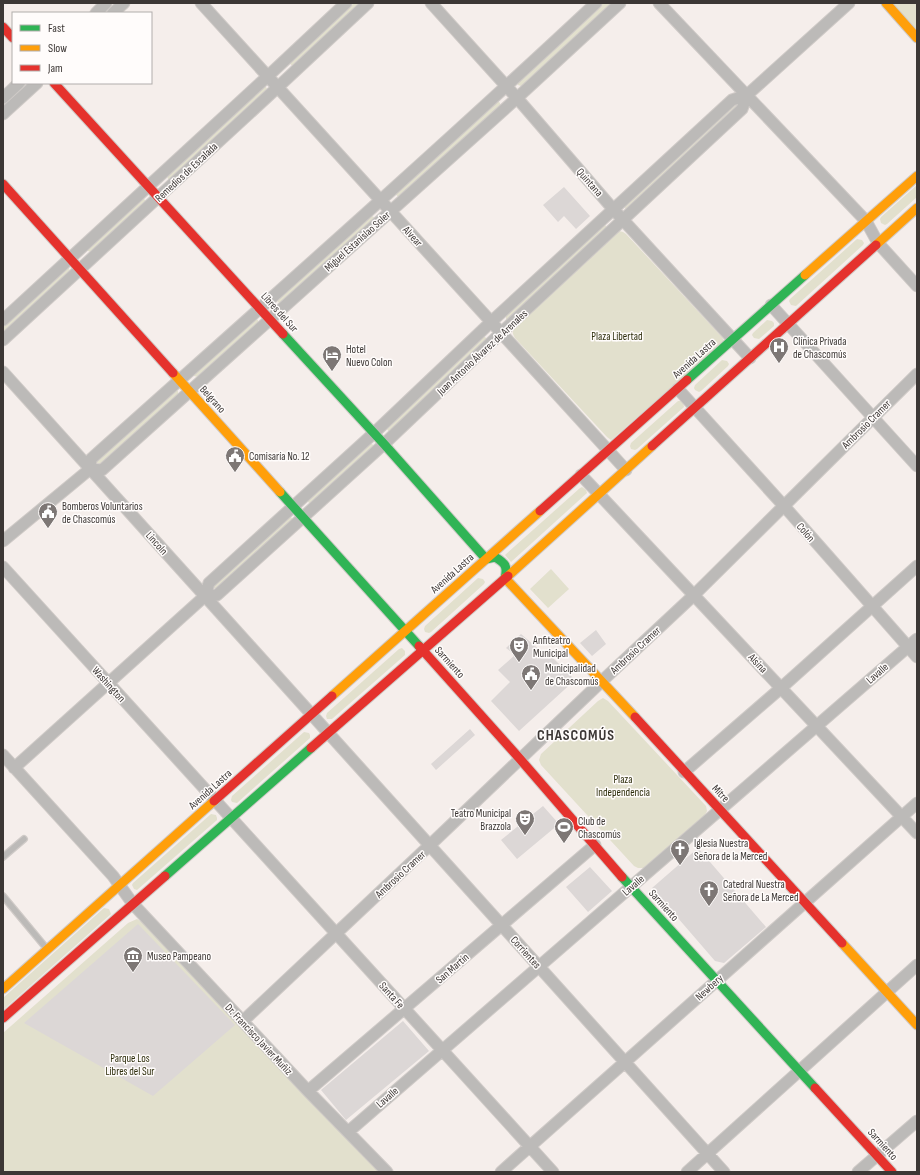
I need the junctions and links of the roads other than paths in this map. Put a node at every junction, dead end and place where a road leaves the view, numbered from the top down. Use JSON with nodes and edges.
{"nodes":[{"id":1,"x":106,"y":3,"type":"edge"},
{"id":2,"x":124,"y":3,"type":"edge"},
{"id":3,"x":201,"y":3,"type":"edge"},
{"id":4,"x":346,"y":3,"type":"edge"},
{"id":5,"x":368,"y":3,"type":"edge"},
{"id":6,"x":431,"y":3,"type":"edge"},
{"id":7,"x":596,"y":3,"type":"edge"},
{"id":8,"x":620,"y":3,"type":"edge"},
{"id":9,"x":659,"y":3,"type":"edge"},
{"id":10,"x":849,"y":3,"type":"edge"},
{"id":11,"x":886,"y":3,"type":"edge"},
{"id":12,"x":97,"y":12,"type":"edge"},
{"id":13,"x":114,"y":12,"type":"edge"},
{"id":14,"x":3,"y":27,"type":"edge"},
{"id":15,"x":12,"y":37,"type":"edge"},
{"id":16,"x":917,"y":38,"type":"edge"},
{"id":17,"x":268,"y":76,"type":"junction"},
{"id":18,"x":18,"y":84,"type":"edge"},
{"id":19,"x":36,"y":84,"type":"edge"},
{"id":20,"x":55,"y":84,"type":"edge"},
{"id":21,"x":278,"y":87,"type":"junction"},
{"id":22,"x":506,"y":87,"type":"junction"},
{"id":23,"x":747,"y":95,"type":"junction"},
{"id":24,"x":3,"y":98,"type":"edge"},
{"id":25,"x":517,"y":98,"type":"junction"},
{"id":26,"x":3,"y":114,"type":"edge"},
{"id":27,"x":917,"y":176,"type":"edge"},
{"id":28,"x":3,"y":184,"type":"edge"},
{"id":29,"x":149,"y":186,"type":"junction"},
{"id":30,"x":158,"y":197,"type":"junction"},
{"id":31,"x":380,"y":200,"type":"junction"},
{"id":32,"x":917,"y":208,"type":"edge"},
{"id":33,"x":613,"y":209,"type":"junction"},
{"id":34,"x":391,"y":211,"type":"junction"},
{"id":35,"x":623,"y":219,"type":"junction"},
{"id":36,"x":866,"y":221,"type":"junction"},
{"id":37,"x":878,"y":243,"type":"junction"},
{"id":38,"x":70,"y":258,"type":"junction"},
{"id":39,"x":80,"y":269,"type":"junction"},
{"id":40,"x":917,"y":286,"type":"edge"},
{"id":41,"x":771,"y":305,"type":"junction"},
{"id":42,"x":260,"y":309,"type":"junction"},
{"id":43,"x":3,"y":320,"type":"edge"},
{"id":44,"x":270,"y":320,"type":"junction"},
{"id":45,"x":491,"y":322,"type":"junction"},
{"id":46,"x":788,"y":324,"type":"junction"},
{"id":47,"x":502,"y":333,"type":"junction"},
{"id":48,"x":733,"y":339,"type":"junction"},
{"id":49,"x":3,"y":340,"type":"edge"},
{"id":50,"x":750,"y":358,"type":"junction"},
{"id":51,"x":3,"y":372,"type":"edge"},
{"id":52,"x":917,"y":374,"type":"edge"},
{"id":53,"x":180,"y":380,"type":"junction"},
{"id":54,"x":678,"y":389,"type":"junction"},
{"id":55,"x":190,"y":391,"type":"junction"},
{"id":56,"x":695,"y":408,"type":"junction"},
{"id":57,"x":873,"y":417,"type":"junction"},
{"id":58,"x":374,"y":433,"type":"junction"},
{"id":59,"x":384,"y":444,"type":"junction"},
{"id":60,"x":608,"y":451,"type":"junction"},
{"id":61,"x":917,"y":466,"type":"edge"},
{"id":62,"x":90,"y":469,"type":"junction"},
{"id":63,"x":626,"y":470,"type":"junction"},
{"id":64,"x":581,"y":474,"type":"junction"},
{"id":65,"x":599,"y":494,"type":"junction"},
{"id":66,"x":294,"y":506,"type":"junction"},
{"id":67,"x":784,"y":506,"type":"junction"},
{"id":68,"x":304,"y":517,"type":"junction"},
{"id":69,"x":3,"y":541,"type":"edge"},
{"id":70,"x":486,"y":559,"type":"junction"},
{"id":71,"x":917,"y":566,"type":"edge"},
{"id":72,"x":3,"y":567,"type":"edge"},
{"id":73,"x":505,"y":578,"type":"junction"},
{"id":74,"x":694,"y":595,"type":"junction"},
{"id":75,"x":205,"y":596,"type":"junction"},
{"id":76,"x":872,"y":606,"type":"junction"},
{"id":77,"x":406,"y":631,"type":"junction"},
{"id":78,"x":917,"y":639,"type":"edge"},
{"id":79,"x":908,"y":647,"type":"junction"},
{"id":80,"x":423,"y":650,"type":"junction"},
{"id":81,"x":917,"y":657,"type":"edge"},
{"id":82,"x":602,"y":681,"type":"junction"},
{"id":83,"x":108,"y":683,"type":"junction"},
{"id":84,"x":781,"y":688,"type":"junction"},
{"id":85,"x":312,"y":715,"type":"junction"},
{"id":86,"x":817,"y":725,"type":"junction"},
{"id":87,"x":328,"y":733,"type":"junction"},
{"id":88,"x":3,"y":755,"type":"edge"},
{"id":89,"x":520,"y":759,"type":"junction"},
{"id":90,"x":14,"y":768,"type":"junction"},
{"id":91,"x":684,"y":772,"type":"junction"},
{"id":92,"x":215,"y":800,"type":"junction"},
{"id":93,"x":917,"y":803,"type":"edge"},
{"id":94,"x":720,"y":810,"type":"junction"},
{"id":95,"x":902,"y":816,"type":"junction"},
{"id":96,"x":231,"y":818,"type":"junction"},
{"id":97,"x":917,"y":833,"type":"edge"},
{"id":98,"x":24,"y":839,"type":"dead end"},
{"id":99,"x":430,"y":845,"type":"junction"},
{"id":100,"x":595,"y":845,"type":"junction"},
{"id":101,"x":3,"y":857,"type":"edge"},
{"id":102,"x":120,"y":886,"type":"junction"},
{"id":103,"x":631,"y":887,"type":"junction"},
{"id":104,"x":3,"y":896,"type":"edge"},
{"id":105,"x":805,"y":902,"type":"junction"},
{"id":106,"x":133,"y":904,"type":"junction"},
{"id":107,"x":502,"y":925,"type":"junction"},
{"id":108,"x":336,"y":933,"type":"junction"},
{"id":109,"x":47,"y":949,"type":"junction"},
{"id":110,"x":917,"y":965,"type":"edge"},
{"id":111,"x":539,"y":967,"type":"junction"},
{"id":112,"x":717,"y":980,"type":"junction"},
{"id":113,"x":3,"y":988,"type":"edge"},
{"id":114,"x":887,"y":992,"type":"junction"},
{"id":115,"x":404,"y":1008,"type":"junction"},
{"id":116,"x":3,"y":1018,"type":"edge"},
{"id":117,"x":243,"y":1021,"type":"junction"},
{"id":118,"x":917,"y":1025,"type":"edge"},
{"id":119,"x":442,"y":1049,"type":"junction"},
{"id":120,"x":625,"y":1062,"type":"junction"},
{"id":121,"x":800,"y":1071,"type":"junction"},
{"id":122,"x":308,"y":1091,"type":"junction"},
{"id":123,"x":917,"y":1121,"type":"edge"},
{"id":124,"x":348,"y":1132,"type":"junction"},
{"id":125,"x":530,"y":1146,"type":"junction"},
{"id":126,"x":707,"y":1154,"type":"junction"},
{"id":127,"x":877,"y":1155,"type":"junction"},
{"id":128,"x":387,"y":1172,"type":"edge"},
{"id":129,"x":501,"y":1172,"type":"edge"},
{"id":130,"x":553,"y":1172,"type":"edge"},
{"id":131,"x":687,"y":1172,"type":"edge"},
{"id":132,"x":724,"y":1172,"type":"edge"},
{"id":133,"x":858,"y":1172,"type":"edge"},
{"id":134,"x":892,"y":1172,"type":"edge"}],
"edges":[{"from":1,"to":12,"type":"street"},
{"from":2,"to":13,"type":"street"},
{"from":3,"to":17,"type":"street","name":"Alvear"},
{"from":4,"to":17,"type":"street","name":"Remedios de Escalada"},
{"from":5,"to":21,"type":"street","name":"Remedios de Escalada"},
{"from":6,"to":22,"type":"street","name":"Quintana"},
{"from":7,"to":22,"type":"street","name":"Miguel Estanislao Soler"},
{"from":8,"to":25,"type":"street","name":"Miguel Estanislao Soler"},
{"from":9,"to":23,"type":"street"},
{"from":10,"to":23,"type":"street","name":"Juan Antonio Álvarez de Arenales"},
{"from":11,"to":16,"type":"main road"},
{"from":14,"to":15,"type":"main road"},
{"from":17,"to":21,"type":"street","name":"Alvear"},
{"from":17,"to":29,"type":"street","name":"Remedios de Escalada"},
{"from":18,"to":24,"type":"street"},
{"from":19,"to":26,"type":"street"},
{"from":20,"to":29,"type":"main road","name":"Libres del Sur"},
{"from":21,"to":30,"type":"street","name":"Remedios de Escalada"},
{"from":21,"to":31,"type":"street","name":"Alvear"},
{"from":22,"to":25,"type":"street","name":"Quintana"},
{"from":22,"to":31,"type":"street","name":"Miguel Estanislao Soler"},
{"from":23,"to":33,"type":"street","name":"Juan Antonio Álvarez de Arenales"},
{"from":23,"to":35,"type":"street","name":"Juan Antonio Álvarez de Arenales"},
{"from":23,"to":36,"type":"street"},
{"from":25,"to":33,"type":"street","name":"Quintana"},
{"from":25,"to":34,"type":"street","name":"Miguel Estanislao Soler"},
{"from":27,"to":36,"type":"main road","name":"Avenida Lastra"},
{"from":28,"to":38,"type":"main road","name":"Belgrano"},
{"from":29,"to":30,"type":"main road","name":"Libres del Sur"},
{"from":29,"to":38,"type":"street","name":"Remedios de Escalada"},
{"from":30,"to":39,"type":"street","name":"Remedios de Escalada"},
{"from":30,"to":42,"type":"main road","name":"Libres del Sur"},
{"from":31,"to":34,"type":"street","name":"Alvear"},
{"from":31,"to":42,"type":"street","name":"Miguel Estanislao Soler"},
{"from":32,"to":37,"type":"main road"},
{"from":33,"to":35,"type":"street","name":"Quintana"},
{"from":33,"to":45,"type":"street","name":"Juan Antonio Álvarez de Arenales"},
{"from":34,"to":44,"type":"street","name":"Miguel Estanislao Soler"},
{"from":34,"to":45,"type":"street","name":"Alvear"},
{"from":35,"to":47,"type":"street","name":"Juan Antonio Álvarez de Arenales"},
{"from":35,"to":48,"type":"street","name":"Quintana"},
{"from":36,"to":37,"type":"street"},
{"from":36,"to":41,"type":"main road","name":"Avenida Lastra"},
{"from":37,"to":40,"type":"street"},
{"from":37,"to":46,"type":"main road"},
{"from":38,"to":39,"type":"main road","name":"Belgrano"},
{"from":38,"to":43,"type":"street","name":"Remedios de Escalada"},
{"from":39,"to":49,"type":"street","name":"Remedios de Escalada"},
{"from":39,"to":53,"type":"main road","name":"Belgrano"},
{"from":41,"to":46,"type":"street"},
{"from":41,"to":48,"type":"main road","name":"Avenida Lastra"},
{"from":42,"to":44,"type":"main road","name":"Libres del Sur"},
{"from":42,"to":53,"type":"street","name":"Miguel Estanislao Soler"},
{"from":44,"to":55,"type":"street","name":"Miguel Estanislao Soler"},
{"from":44,"to":58,"type":"main road","name":"Libres del Sur"},
{"from":45,"to":47,"type":"street","name":"Alvear"},
{"from":45,"to":58,"type":"street","name":"Juan Antonio Álvarez de Arenales"},
{"from":46,"to":50,"type":"main road"},
{"from":46,"to":57,"type":"street"},
{"from":47,"to":59,"type":"street","name":"Juan Antonio Álvarez de Arenales"},
{"from":47,"to":60,"type":"street","name":"Alvear"},
{"from":48,"to":50,"type":"street","name":"Quintana"},
{"from":48,"to":54,"type":"main road","name":"Avenida Lastra"},
{"from":50,"to":56,"type":"main road"},
{"from":51,"to":62,"type":"street","name":"Lincoln"},
{"from":52,"to":57,"type":"street","name":"Ambrosio Cramer"},
{"from":53,"to":55,"type":"main road","name":"Belgrano"},
{"from":53,"to":62,"type":"street","name":"Miguel Estanislao Soler"},
{"from":54,"to":56,"type":"street","name":"Colón"},
{"from":54,"to":60,"type":"main road","name":"Avenida Lastra"},
{"from":55,"to":62,"type":"street","name":"Miguel Estanislao Soler"},
{"from":55,"to":66,"type":"main road","name":"Belgrano"},
{"from":56,"to":63,"type":"main road"},
{"from":56,"to":67,"type":"street","name":"Colón"},
{"from":57,"to":61,"type":"street"},
{"from":57,"to":67,"type":"street","name":"Ambrosio Cramer"},
{"from":58,"to":59,"type":"main road","name":"Libres del Sur"},
{"from":58,"to":66,"type":"street","name":"Juan Antonio Álvarez de Arenales"},
{"from":59,"to":68,"type":"street","name":"Juan Antonio Álvarez de Arenales"},
{"from":59,"to":70,"type":"main road","name":"Libres del Sur"},
{"from":60,"to":63,"type":"street","name":"Alvear"},
{"from":60,"to":64,"type":"main road","name":"Avenida Lastra"},
{"from":62,"to":69,"type":"street","name":"Miguel Estanislao Soler"},
{"from":62,"to":75,"type":"street","name":"Lincoln"},
{"from":63,"to":65,"type":"main road"},
{"from":64,"to":65,"type":"street","name":"Alsina"},
{"from":64,"to":70,"type":"main road","name":"Avenida Lastra"},
{"from":65,"to":73,"type":"main road"},
{"from":65,"to":74,"type":"street","name":"Alsina"},
{"from":66,"to":68,"type":"main road","name":"Belgrano"},
{"from":66,"to":75,"type":"street","name":"Juan Antonio Álvarez de Arenales"},
{"from":67,"to":74,"type":"street","name":"Ambrosio Cramer"},
{"from":67,"to":76,"type":"street","name":"Colón"},
{"from":68,"to":75,"type":"street","name":"Juan Antonio Álvarez de Arenales"},
{"from":68,"to":77,"type":"main road","name":"Belgrano"},
{"from":70,"to":73,"type":"main road"},
{"from":70,"to":73,"type":"main road"},
{"from":70,"to":77,"type":"main road","name":"Avenida Lastra"},
{"from":71,"to":76,"type":"street"},
{"from":72,"to":83,"type":"street","name":"Washington"},
{"from":73,"to":80,"type":"main road"},
{"from":73,"to":82,"type":"main road","name":"Mitre"},
{"from":74,"to":82,"type":"street","name":"Ambrosio Cramer"},
{"from":74,"to":84,"type":"street","name":"Alsina"},
{"from":75,"to":83,"type":"street","name":"Juan Antonio Álvarez de Arenales"},
{"from":75,"to":85,"type":"street","name":"Lincoln"},
{"from":76,"to":79,"type":"street","name":"Colón"},
{"from":76,"to":84,"type":"street"},
{"from":77,"to":80,"type":"main road","name":"Sarmiento"},
{"from":77,"to":85,"type":"main road","name":"Avenida Lastra"},
{"from":78,"to":79,"type":"street","name":"Lavalle"},
{"from":79,"to":81,"type":"street","name":"Colón"},
{"from":79,"to":86,"type":"street","name":"Lavalle"},
{"from":80,"to":87,"type":"main road"},
{"from":80,"to":89,"type":"main road","name":"Sarmiento"},
{"from":82,"to":89,"type":"street","name":"Ambrosio Cramer"},
{"from":82,"to":91,"type":"main road","name":"Mitre"},
{"from":83,"to":90,"type":"street","name":"Juan Antonio Álvarez de Arenales"},
{"from":83,"to":92,"type":"street","name":"Washington"},
{"from":84,"to":86,"type":"street","name":"Alsina"},
{"from":84,"to":91,"type":"street"},
{"from":85,"to":87,"type":"street","name":"Lincoln"},
{"from":85,"to":92,"type":"main road","name":"Avenida Lastra"},
{"from":86,"to":94,"type":"street","name":"Lavalle"},
{"from":86,"to":95,"type":"street","name":"Alsina"},
{"from":87,"to":96,"type":"main road"},
{"from":87,"to":99,"type":"street","name":"Corrientes"},
{"from":88,"to":90,"type":"street","name":"Dr. Francisco Javier Muñiz"},
{"from":89,"to":99,"type":"street","name":"Ambrosio Cramer"},
{"from":89,"to":100,"type":"main road","name":"Sarmiento"},
{"from":90,"to":102,"type":"street","name":"Dr. Francisco Javier Muñiz"},
{"from":91,"to":94,"type":"main road","name":"Mitre"},
{"from":92,"to":96,"type":"street","name":"Washington"},
{"from":92,"to":102,"type":"main road","name":"Avenida Lastra"},
{"from":93,"to":95,"type":"street","name":"Newbery"},
{"from":94,"to":103,"type":"street","name":"Lavalle"},
{"from":94,"to":105,"type":"main road","name":"Mitre"},
{"from":95,"to":97,"type":"street","name":"Alsina"},
{"from":95,"to":105,"type":"street","name":"Newbery"},
{"from":96,"to":106,"type":"main road"},
{"from":96,"to":108,"type":"street","name":"Santa Fe"},
{"from":98,"to":101,"type":"lane"},
{"from":99,"to":107,"type":"street","name":"Corrientes"},
{"from":99,"to":108,"type":"street","name":"Ambrosio Cramer"},
{"from":100,"to":103,"type":"main road","name":"Sarmiento"},
{"from":100,"to":107,"type":"street","name":"San Martín"},
{"from":102,"to":106,"type":"street","name":"Dr. Francisco Javier Muñiz"},
{"from":102,"to":109,"type":"main road","name":"Avenida Lastra"},
{"from":103,"to":111,"type":"street","name":"Lavalle"},
{"from":103,"to":112,"type":"main road","name":"Sarmiento"},
{"from":104,"to":109,"type":"lane"},
{"from":105,"to":112,"type":"street","name":"Newbery"},
{"from":105,"to":114,"type":"main road","name":"Mitre"},
{"from":106,"to":116,"type":"main road"},
{"from":106,"to":117,"type":"street","name":"Dr. Francisco Javier Muñiz"},
{"from":107,"to":111,"type":"street","name":"Corrientes"},
{"from":107,"to":115,"type":"street","name":"San Martín"},
{"from":108,"to":115,"type":"street","name":"Santa Fe"},
{"from":108,"to":117,"type":"street","name":"Ambrosio Cramer"},
{"from":109,"to":113,"type":"main road","name":"Avenida Lastra"},
{"from":110,"to":114,"type":"street"},
{"from":111,"to":119,"type":"street","name":"Lavalle"},
{"from":111,"to":120,"type":"street","name":"Corrientes"},
{"from":112,"to":120,"type":"street","name":"Newbery"},
{"from":112,"to":121,"type":"main road","name":"Sarmiento"},
{"from":114,"to":118,"type":"main road","name":"Mitre"},
{"from":114,"to":121,"type":"street"},
{"from":115,"to":119,"type":"street","name":"Santa Fe"},
{"from":115,"to":122,"type":"street","name":"San Martín"},
{"from":117,"to":122,"type":"street","name":"Dr. Francisco Javier Muñiz"},
{"from":119,"to":124,"type":"street","name":"Lavalle"},
{"from":119,"to":125,"type":"street","name":"Santa Fe"},
{"from":120,"to":125,"type":"street","name":"Newbery"},
{"from":120,"to":126,"type":"street","name":"Corrientes"},
{"from":121,"to":126,"type":"street"},
{"from":121,"to":127,"type":"main road","name":"Sarmiento"},
{"from":122,"to":124,"type":"street","name":"Dr. Francisco Javier Muñiz"},
{"from":123,"to":127,"type":"street"},
{"from":124,"to":128,"type":"street","name":"Dr. Francisco Javier Muñiz"},
{"from":125,"to":129,"type":"street","name":"Newbery"},
{"from":125,"to":130,"type":"street","name":"Santa Fe"},
{"from":126,"to":131,"type":"street"},
{"from":126,"to":132,"type":"street","name":"Corrientes"},
{"from":127,"to":133,"type":"street"},
{"from":127,"to":134,"type":"main road","name":"Sarmiento"}]}
